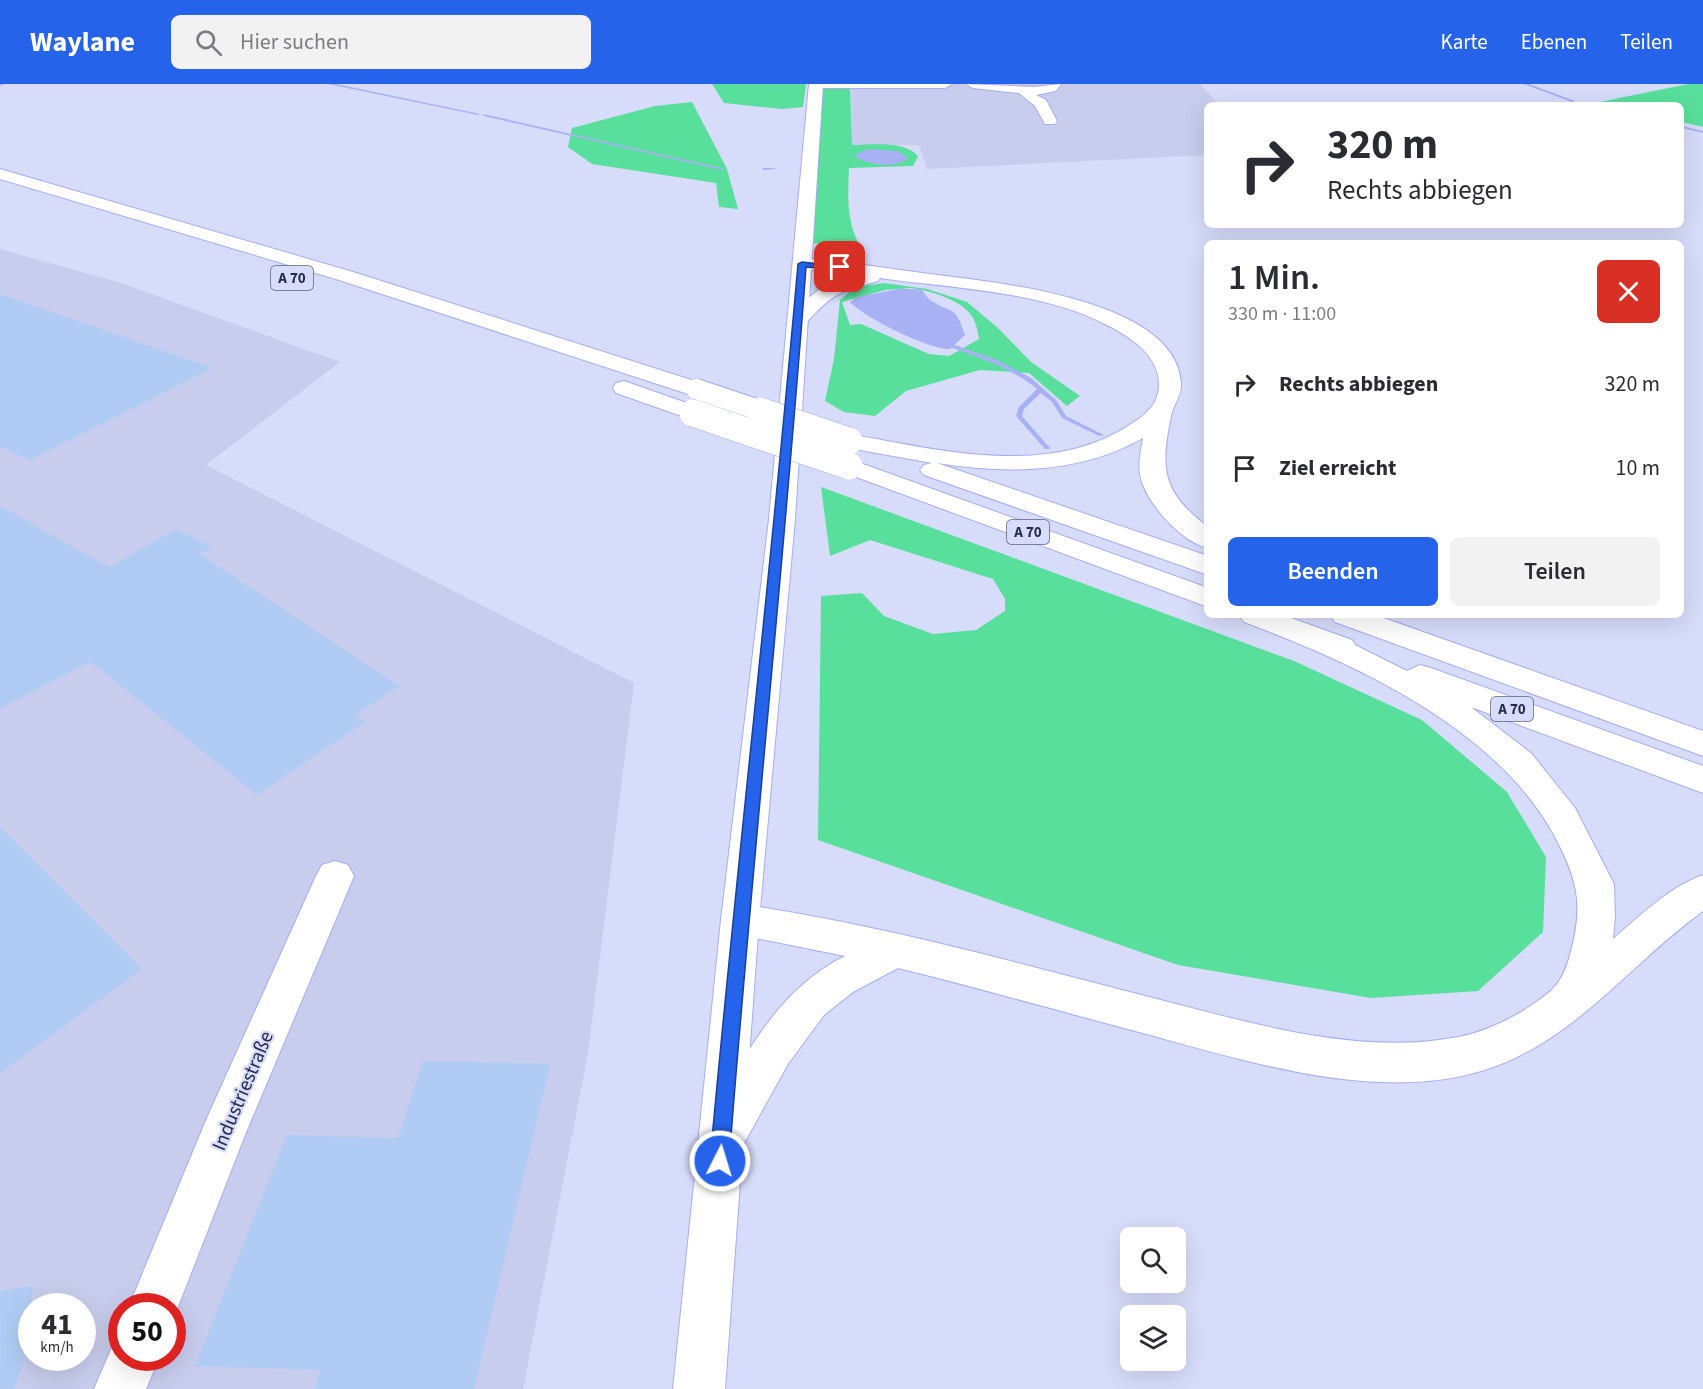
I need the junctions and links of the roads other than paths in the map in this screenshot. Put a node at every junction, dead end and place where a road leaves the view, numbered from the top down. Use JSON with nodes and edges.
{"nodes":[{"id":1,"x":945,"y":84,"type":"edge"},
{"id":2,"x":973,"y":84,"type":"edge"},
{"id":3,"x":872,"y":85,"type":"edge"},
{"id":4,"x":1014,"y":87,"type":"edge"},
{"id":5,"x":1046,"y":92,"type":"edge"},
{"id":6,"x":815,"y":93,"type":"edge"},
{"id":7,"x":1050,"y":121,"type":"dead end"},
{"id":8,"x":0,"y":174,"type":"edge"},
{"id":9,"x":0,"y":189,"type":"edge"},
{"id":10,"x":802,"y":264,"type":"junction"},
{"id":11,"x":902,"y":276,"type":"junction"},
{"id":12,"x":799,"y":319,"type":"junction"},
{"id":13,"x":480,"y":339,"type":"dead end"},
{"id":14,"x":581,"y":374,"type":"dead end"},
{"id":15,"x":1159,"y":415,"type":"junction"},
{"id":16,"x":849,"y":454,"type":"junction"},
{"id":17,"x":1204,"y":537,"type":"edge"},
{"id":18,"x":1204,"y":565,"type":"edge"},
{"id":19,"x":1204,"y":596,"type":"edge"},
{"id":20,"x":1262,"y":618,"type":"edge"},
{"id":21,"x":1354,"y":618,"type":"edge"},
{"id":22,"x":1363,"y":618,"type":"edge"},
{"id":23,"x":1391,"y":631,"type":"junction"},
{"id":24,"x":1321,"y":639,"type":"junction"},
{"id":25,"x":1703,"y":744,"type":"edge"},
{"id":26,"x":1703,"y":780,"type":"edge"},
{"id":27,"x":335,"y":876,"type":"dead end"},
{"id":28,"x":1703,"y":891,"type":"edge"},
{"id":29,"x":740,"y":920,"type":"junction"},
{"id":30,"x":892,"y":951,"type":"junction"},
{"id":31,"x":1576,"y":994,"type":"junction"},
{"id":32,"x":722,"y":1138,"type":"junction"},
{"id":33,"x":159,"y":1293,"type":"edge"},
{"id":34,"x":128,"y":1371,"type":"edge"},
{"id":35,"x":120,"y":1389,"type":"edge"},
{"id":36,"x":699,"y":1389,"type":"edge"}],
"edges":[{"from":1,"to":3,"type":"main road"},
{"from":2,"to":4,"type":"main road"},
{"from":3,"to":6,"type":"main road"},
{"from":4,"to":5,"type":"main road"},
{"from":5,"to":7,"type":"main road"},
{"from":6,"to":10,"type":"main road"},
{"from":8,"to":16,"type":"main road","number":"A 70","bridge":true},
{"from":9,"to":13,"type":"main road","number":"A 70"},
{"from":10,"to":11,"type":"main road"},
{"from":10,"to":12,"type":"main road"},
{"from":11,"to":12,"type":"main road"},
{"from":11,"to":15,"type":"main road"},
{"from":12,"to":29,"type":"main road"},
{"from":14,"to":16,"type":"main road","number":"A 70","bridge":true},
{"from":15,"to":16,"type":"main road"},
{"from":15,"to":17,"type":"main road"},
{"from":16,"to":18,"type":"main road","number":"A 70"},
{"from":16,"to":19,"type":"main road","number":"A 70"},
{"from":20,"to":24,"type":"main road","number":"A 70"},
{"from":21,"to":23,"type":"main road","number":"A 70"},
{"from":22,"to":23,"type":"main road"},
{"from":23,"to":25,"type":"main road","number":"A 70"},
{"from":24,"to":26,"type":"main road","number":"A 70"},
{"from":24,"to":31,"type":"main road"},
{"from":27,"to":33,"type":"main road","name":"Industriestraße"},
{"from":28,"to":31,"type":"main road"},
{"from":29,"to":30,"type":"main road"},
{"from":29,"to":32,"type":"main road"},
{"from":30,"to":31,"type":"main road"},
{"from":30,"to":32,"type":"main road"},
{"from":32,"to":36,"type":"main road"},
{"from":34,"to":35,"type":"main road"}]}
